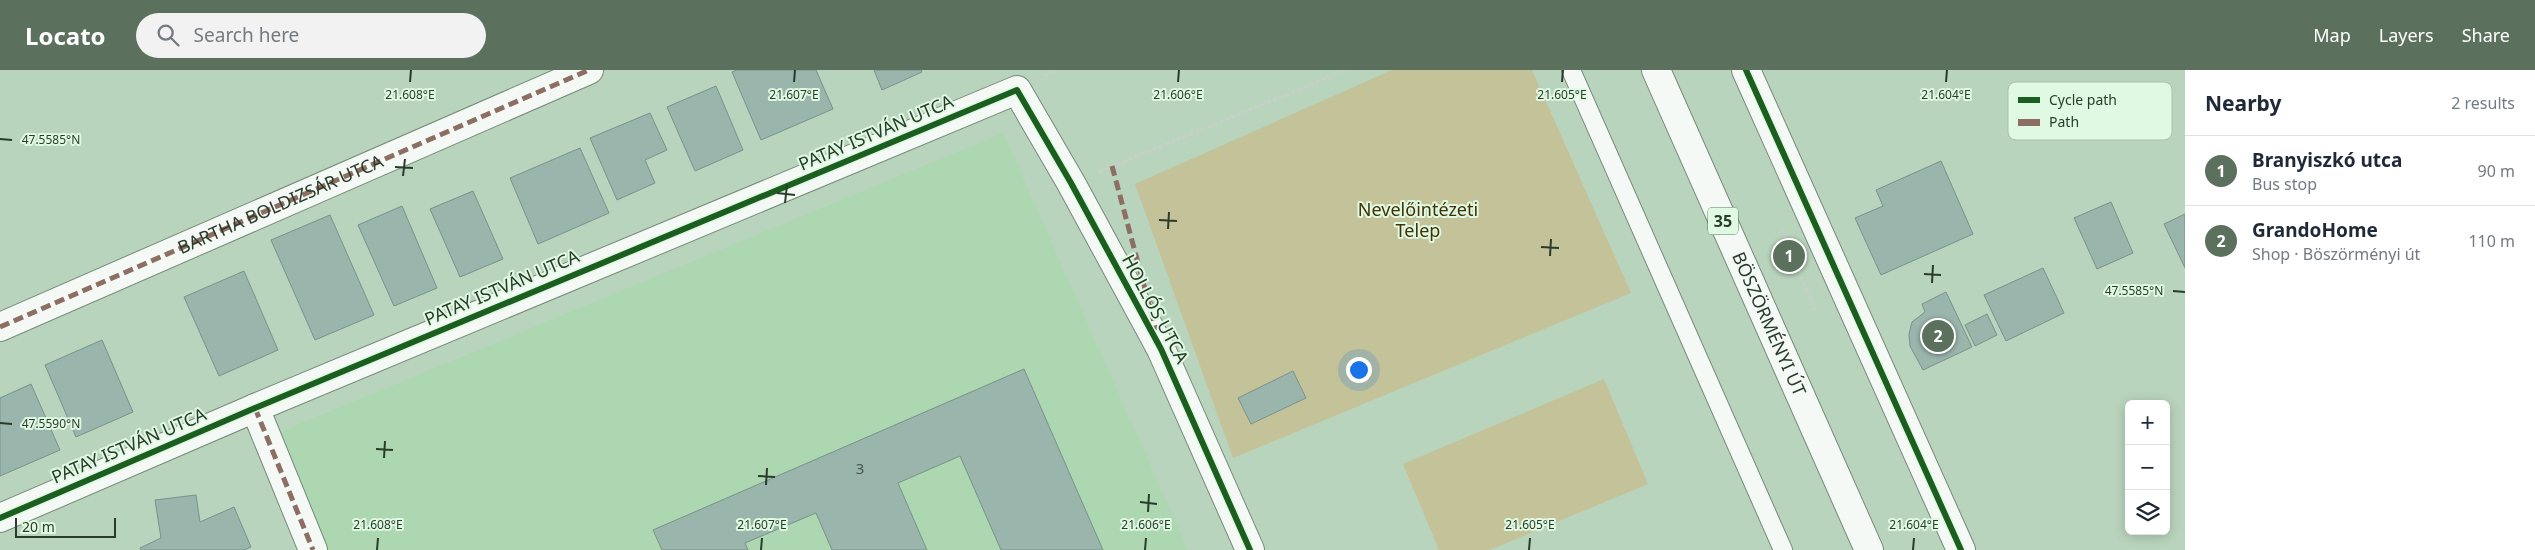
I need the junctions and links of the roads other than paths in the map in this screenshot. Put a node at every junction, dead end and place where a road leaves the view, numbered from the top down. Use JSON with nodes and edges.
{"nodes":[{"id":1,"x":589,"y":70,"type":"edge"},
{"id":2,"x":1571,"y":70,"type":"edge"},
{"id":3,"x":1656,"y":70,"type":"edge"},
{"id":4,"x":1746,"y":70,"type":"edge"},
{"id":5,"x":1017,"y":90,"type":"joint"},
{"id":6,"x":0,"y":327,"type":"edge"},
{"id":7,"x":255,"y":408,"type":"junction"},
{"id":8,"x":0,"y":518,"type":"edge"},
{"id":9,"x":313,"y":550,"type":"edge"},
{"id":10,"x":1250,"y":550,"type":"edge"},
{"id":11,"x":1783,"y":550,"type":"edge"},
{"id":12,"x":1869,"y":550,"type":"edge"},
{"id":13,"x":1961,"y":550,"type":"edge"}],
"edges":[{"from":1,"to":6,"type":"street","name":"BARTHA BOLDIZSÁR UTCA"},
{"from":2,"to":11,"type":"lane"},
{"from":3,"to":12,"type":"street","name":"BÖSZÖRMÉNYI ÚT","number":"35"},
{"from":4,"to":13,"type":"street"},
{"from":5,"to":7,"type":"street","name":"PATAY ISTVÁN UTCA"},
{"from":5,"to":10,"type":"street","name":"HOLLÓS UTCA"},
{"from":7,"to":8,"type":"street","name":"PATAY ISTVÁN UTCA"},
{"from":7,"to":9,"type":"street"}]}
